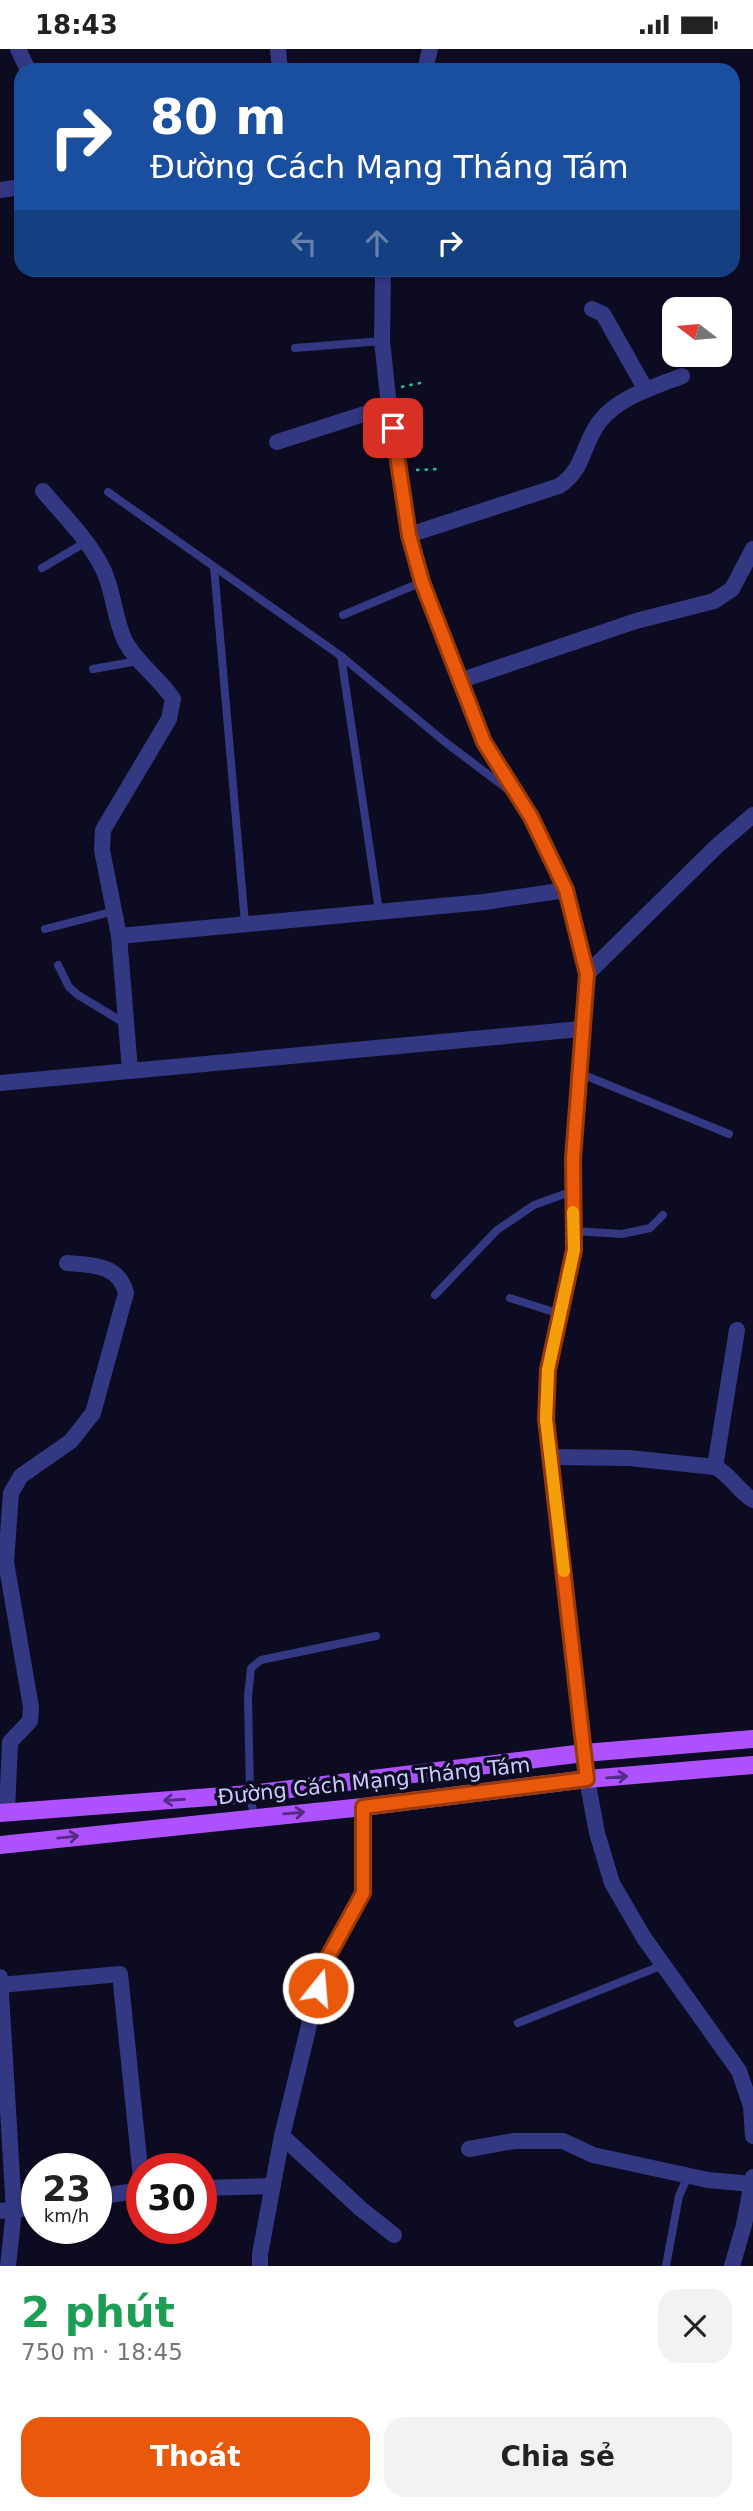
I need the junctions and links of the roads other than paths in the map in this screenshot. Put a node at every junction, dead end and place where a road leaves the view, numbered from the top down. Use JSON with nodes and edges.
{"nodes":[{"id":1,"x":383,"y":277,"type":"edge"},
{"id":2,"x":592,"y":309,"type":"dead end"},
{"id":3,"x":383,"y":341,"type":"junction"},
{"id":4,"x":295,"y":348,"type":"dead end"},
{"id":5,"x":682,"y":376,"type":"dead end"},
{"id":6,"x":646,"y":390,"type":"junction"},
{"id":7,"x":388,"y":398,"type":"junction"},
{"id":8,"x":277,"y":442,"type":"dead end"},
{"id":9,"x":44,"y":491,"type":"dead end"},
{"id":10,"x":108,"y":492,"type":"dead end"},
{"id":11,"x":409,"y":535,"type":"junction"},
{"id":12,"x":86,"y":542,"type":"junction"},
{"id":13,"x":753,"y":549,"type":"edge"},
{"id":14,"x":214,"y":567,"type":"junction"},
{"id":15,"x":42,"y":568,"type":"dead end"},
{"id":16,"x":422,"y":582,"type":"junction"},
{"id":17,"x":343,"y":615,"type":"dead end"},
{"id":18,"x":341,"y":656,"type":"junction"},
{"id":19,"x":138,"y":661,"type":"junction"},
{"id":20,"x":93,"y":669,"type":"dead end"},
{"id":21,"x":459,"y":681,"type":"junction"},
{"id":22,"x":520,"y":799,"type":"junction"},
{"id":23,"x":753,"y":815,"type":"edge"},
{"id":24,"x":566,"y":890,"type":"junction"},
{"id":25,"x":115,"y":911,"type":"junction"},
{"id":26,"x":379,"y":911,"type":"junction"},
{"id":27,"x":245,"y":923,"type":"junction"},
{"id":28,"x":45,"y":929,"type":"dead end"},
{"id":29,"x":119,"y":936,"type":"junction"},
{"id":30,"x":58,"y":965,"type":"dead end"},
{"id":31,"x":587,"y":974,"type":"junction"},
{"id":32,"x":126,"y":1024,"type":"junction"},
{"id":33,"x":582,"y":1029,"type":"junction"},
{"id":34,"x":130,"y":1070,"type":"junction"},
{"id":35,"x":579,"y":1073,"type":"junction"},
{"id":36,"x":0,"y":1083,"type":"edge"},
{"id":37,"x":729,"y":1134,"type":"dead end"},
{"id":38,"x":573,"y":1191,"type":"junction"},
{"id":39,"x":663,"y":1215,"type":"dead end"},
{"id":40,"x":574,"y":1231,"type":"junction"},
{"id":41,"x":66,"y":1263,"type":"dead end"},
{"id":42,"x":435,"y":1295,"type":"dead end"},
{"id":43,"x":510,"y":1299,"type":"dead end"},
{"id":44,"x":560,"y":1314,"type":"junction"},
{"id":45,"x":737,"y":1330,"type":"dead end"},
{"id":46,"x":551,"y":1457,"type":"junction"},
{"id":47,"x":715,"y":1467,"type":"junction"},
{"id":48,"x":753,"y":1500,"type":"edge"},
{"id":49,"x":3,"y":1563,"type":"edge"},
{"id":50,"x":376,"y":1636,"type":"dead end"},
{"id":51,"x":753,"y":1739,"type":"edge"},
{"id":52,"x":584,"y":1753,"type":"junction"},
{"id":53,"x":753,"y":1765,"type":"edge"},
{"id":54,"x":587,"y":1779,"type":"junction"},
{"id":55,"x":250,"y":1794,"type":"junction"},
{"id":56,"x":363,"y":1807,"type":"junction"},
{"id":57,"x":4,"y":1812,"type":"edge"},
{"id":58,"x":254,"y":1817,"type":"junction"},
{"id":59,"x":0,"y":1845,"type":"edge"},
{"id":60,"x":663,"y":1965,"type":"junction"},
{"id":61,"x":0,"y":1981,"type":"edge"},
{"id":62,"x":517,"y":2024,"type":"dead end"},
{"id":63,"x":282,"y":2136,"type":"junction"},
{"id":64,"x":753,"y":2136,"type":"edge"},
{"id":65,"x":469,"y":2149,"type":"dead end"},
{"id":66,"x":138,"y":2153,"type":"edge"},
{"id":67,"x":688,"y":2176,"type":"junction"},
{"id":68,"x":752,"y":2181,"type":"edge"},
{"id":69,"x":273,"y":2186,"type":"junction"},
{"id":70,"x":217,"y":2188,"type":"edge"},
{"id":71,"x":7,"y":2211,"type":"edge"},
{"id":72,"x":394,"y":2235,"type":"dead end"},
{"id":73,"x":8,"y":2266,"type":"edge"},
{"id":74,"x":260,"y":2266,"type":"edge"},
{"id":75,"x":666,"y":2266,"type":"edge"},
{"id":76,"x":733,"y":2266,"type":"edge"}],
"edges":[{"from":1,"to":3,"type":"street"},
{"from":2,"to":6,"type":"street"},
{"from":3,"to":4,"type":"lane"},
{"from":3,"to":7,"type":"street"},
{"from":5,"to":6,"type":"street"},
{"from":6,"to":11,"type":"street"},
{"from":7,"to":8,"type":"street"},
{"from":7,"to":11,"type":"street"},
{"from":9,"to":12,"type":"street"},
{"from":10,"to":14,"type":"lane"},
{"from":11,"to":16,"type":"street"},
{"from":12,"to":15,"type":"lane"},
{"from":12,"to":19,"type":"street"},
{"from":13,"to":21,"type":"street"},
{"from":14,"to":18,"type":"lane"},
{"from":14,"to":27,"type":"lane"},
{"from":16,"to":17,"type":"lane"},
{"from":16,"to":21,"type":"street"},
{"from":18,"to":22,"type":"lane"},
{"from":18,"to":26,"type":"lane"},
{"from":19,"to":20,"type":"lane"},
{"from":19,"to":25,"type":"street"},
{"from":21,"to":22,"type":"street"},
{"from":22,"to":24,"type":"street"},
{"from":23,"to":31,"type":"street"},
{"from":24,"to":26,"type":"street"},
{"from":24,"to":31,"type":"street"},
{"from":25,"to":28,"type":"lane"},
{"from":25,"to":29,"type":"street"},
{"from":26,"to":27,"type":"street"},
{"from":27,"to":29,"type":"street"},
{"from":29,"to":32,"type":"street"},
{"from":30,"to":32,"type":"lane"},
{"from":31,"to":33,"type":"street"},
{"from":32,"to":34,"type":"street"},
{"from":33,"to":34,"type":"street"},
{"from":33,"to":35,"type":"street"},
{"from":34,"to":36,"type":"street"},
{"from":35,"to":37,"type":"lane"},
{"from":35,"to":38,"type":"street"},
{"from":38,"to":40,"type":"street"},
{"from":38,"to":42,"type":"lane"},
{"from":39,"to":40,"type":"lane"},
{"from":40,"to":44,"type":"street"},
{"from":41,"to":49,"type":"street"},
{"from":43,"to":44,"type":"lane"},
{"from":44,"to":46,"type":"street"},
{"from":45,"to":47,"type":"street"},
{"from":46,"to":47,"type":"street"},
{"from":46,"to":52,"type":"street"},
{"from":47,"to":48,"type":"street"},
{"from":49,"to":57,"type":"street"},
{"from":50,"to":55,"type":"lane"},
{"from":51,"to":52,"type":"main road","name":"Đường Cách Mạng Tháng Tám"},
{"from":52,"to":54,"type":"street"},
{"from":52,"to":55,"type":"main road","name":"Đường Cách Mạng Tháng Tám"},
{"from":54,"to":53,"type":"main road","name":"Đường Cách Mạng Tháng Tám","one_way":true},
{"from":54,"to":56,"type":"main road","name":"Đường Cách Mạng Tháng Tám"},
{"from":54,"to":60,"type":"street"},
{"from":55,"to":57,"type":"main road","name":"Đường Cách Mạng Tháng Tám","one_way":true},
{"from":55,"to":58,"type":"lane"},
{"from":58,"to":56,"type":"main road","name":"Đường Cách Mạng Tháng Tám","one_way":true},
{"from":56,"to":63,"type":"street"},
{"from":59,"to":58,"type":"main road","name":"Đường Cách Mạng Tháng Tám","one_way":true},
{"from":60,"to":62,"type":"lane"},
{"from":60,"to":64,"type":"street"},
{"from":61,"to":66,"type":"street"},
{"from":61,"to":71,"type":"street"},
{"from":63,"to":69,"type":"street"},
{"from":63,"to":72,"type":"street"},
{"from":65,"to":67,"type":"street"},
{"from":67,"to":68,"type":"street"},
{"from":67,"to":75,"type":"lane"},
{"from":68,"to":76,"type":"street"},
{"from":69,"to":70,"type":"street"},
{"from":69,"to":74,"type":"street"},
{"from":71,"to":73,"type":"street"}]}
